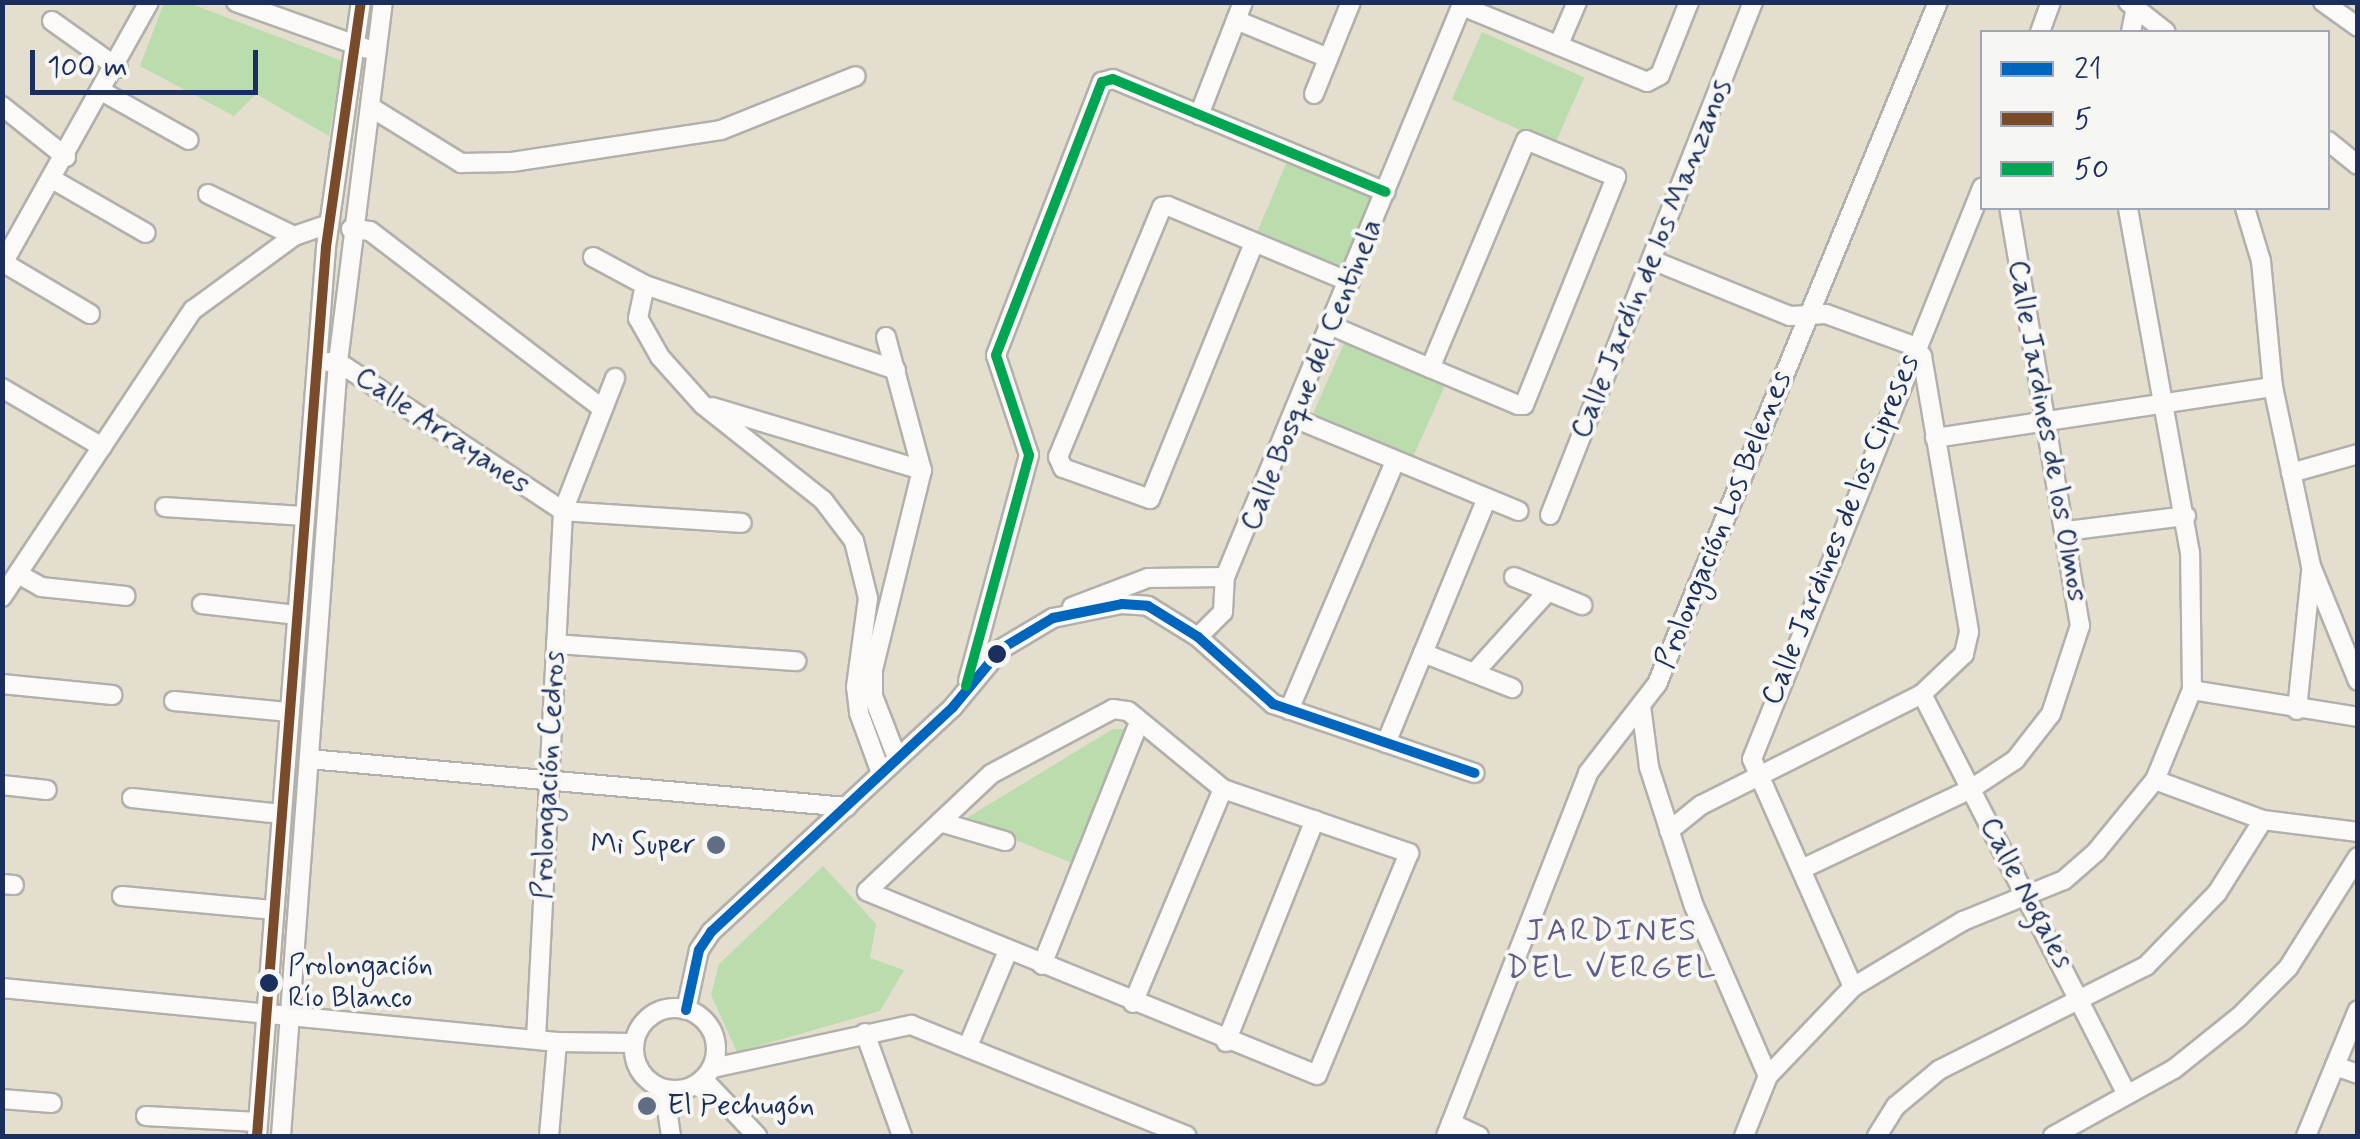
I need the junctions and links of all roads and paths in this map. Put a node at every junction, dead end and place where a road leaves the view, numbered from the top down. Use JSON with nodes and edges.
{"nodes":[{"id":1,"x":150,"y":2,"type":"edge"},
{"id":2,"x":236,"y":2,"type":"edge"},
{"id":3,"x":361,"y":2,"type":"edge"},
{"id":4,"x":382,"y":2,"type":"edge"},
{"id":5,"x":1350,"y":2,"type":"edge"},
{"id":6,"x":1576,"y":2,"type":"edge"},
{"id":7,"x":1688,"y":2,"type":"edge"},
{"id":8,"x":1754,"y":2,"type":"edge"},
{"id":9,"x":1938,"y":2,"type":"edge"},
{"id":10,"x":2051,"y":2,"type":"edge"},
{"id":11,"x":2323,"y":2,"type":"edge"},
{"id":12,"x":2134,"y":3,"type":"edge"},
{"id":13,"x":1463,"y":4,"type":"edge"},
{"id":14,"x":1240,"y":11,"type":"edge"},
{"id":15,"x":2353,"y":18,"type":"edge"},
{"id":16,"x":52,"y":21,"type":"dead end"},
{"id":17,"x":2041,"y":30,"type":"edge"},
{"id":18,"x":2131,"y":30,"type":"edge"},
{"id":19,"x":2164,"y":30,"type":"edge"},
{"id":20,"x":1559,"y":44,"type":"junction"},
{"id":21,"x":358,"y":47,"type":"junction"},
{"id":22,"x":378,"y":52,"type":"junction"},
{"id":23,"x":1328,"y":58,"type":"junction"},
{"id":24,"x":118,"y":68,"type":"junction"},
{"id":25,"x":856,"y":76,"type":"dead end"},
{"id":26,"x":104,"y":92,"type":"junction"},
{"id":27,"x":1314,"y":94,"type":"dead end"},
{"id":28,"x":2,"y":106,"type":"edge"},
{"id":29,"x":372,"y":108,"type":"junction"},
{"id":30,"x":1198,"y":115,"type":"junction"},
{"id":31,"x":189,"y":140,"type":"dead end"},
{"id":32,"x":2330,"y":143,"type":"edge"},
{"id":33,"x":66,"y":156,"type":"junction"},
{"id":34,"x":2358,"y":165,"type":"edge"},
{"id":35,"x":52,"y":179,"type":"junction"},
{"id":36,"x":1386,"y":192,"type":"junction"},
{"id":37,"x":1980,"y":193,"type":"edge"},
{"id":38,"x":208,"y":194,"type":"dead end"},
{"id":39,"x":2009,"y":210,"type":"edge"},
{"id":40,"x":2128,"y":210,"type":"edge"},
{"id":41,"x":2246,"y":210,"type":"edge"},
{"id":42,"x":329,"y":224,"type":"junction"},
{"id":43,"x":351,"y":229,"type":"junction"},
{"id":44,"x":146,"y":233,"type":"dead end"},
{"id":45,"x":10,"y":235,"type":"edge"},
{"id":46,"x":294,"y":236,"type":"junction"},
{"id":47,"x":1254,"y":243,"type":"junction"},
{"id":48,"x":593,"y":257,"type":"dead end"},
{"id":49,"x":1652,"y":260,"type":"junction"},
{"id":50,"x":3,"y":264,"type":"edge"},
{"id":51,"x":1350,"y":282,"type":"junction"},
{"id":52,"x":646,"y":285,"type":"junction"},
{"id":53,"x":90,"y":314,"type":"dead end"},
{"id":54,"x":1808,"y":315,"type":"junction"},
{"id":55,"x":1332,"y":326,"type":"junction"},
{"id":56,"x":886,"y":337,"type":"dead end"},
{"id":57,"x":1914,"y":346,"type":"junction"},
{"id":58,"x":317,"y":361,"type":"junction"},
{"id":59,"x":338,"y":362,"type":"junction"},
{"id":60,"x":1430,"y":368,"type":"junction"},
{"id":61,"x":896,"y":370,"type":"junction"},
{"id":62,"x":614,"y":378,"type":"dead end"},
{"id":63,"x":2,"y":388,"type":"edge"},
{"id":64,"x":2273,"y":388,"type":"junction"},
{"id":65,"x":2163,"y":403,"type":"junction"},
{"id":66,"x":703,"y":404,"type":"junction"},
{"id":67,"x":603,"y":409,"type":"junction"},
{"id":68,"x":1294,"y":418,"type":"junction"},
{"id":69,"x":2050,"y":424,"type":"junction"},
{"id":70,"x":1935,"y":438,"type":"junction"},
{"id":71,"x":102,"y":447,"type":"junction"},
{"id":72,"x":2358,"y":454,"type":"edge"},
{"id":73,"x":1395,"y":462,"type":"junction"},
{"id":74,"x":922,"y":470,"type":"junction"},
{"id":75,"x":2291,"y":473,"type":"junction"},
{"id":76,"x":1486,"y":500,"type":"junction"},
{"id":77,"x":165,"y":506,"type":"dead end"},
{"id":78,"x":563,"y":511,"type":"junction"},
{"id":79,"x":1520,"y":511,"type":"dead end"},
{"id":80,"x":1550,"y":515,"type":"dead end"},
{"id":81,"x":304,"y":516,"type":"junction"},
{"id":82,"x":2186,"y":516,"type":"junction"},
{"id":83,"x":742,"y":522,"type":"dead end"},
{"id":84,"x":2066,"y":531,"type":"junction"},
{"id":85,"x":2311,"y":566,"type":"junction"},
{"id":86,"x":18,"y":574,"type":"junction"},
{"id":87,"x":1514,"y":577,"type":"dead end"},
{"id":88,"x":1148,"y":578,"type":"junction"},
{"id":89,"x":1225,"y":578,"type":"junction"},
{"id":90,"x":1548,"y":591,"type":"junction"},
{"id":91,"x":126,"y":596,"type":"dead end"},
{"id":92,"x":2,"y":597,"type":"edge"},
{"id":93,"x":868,"y":598,"type":"junction"},
{"id":94,"x":202,"y":604,"type":"dead end"},
{"id":95,"x":889,"y":604,"type":"junction"},
{"id":96,"x":1582,"y":604,"type":"dead end"},
{"id":97,"x":1148,"y":606,"type":"junction"},
{"id":98,"x":297,"y":615,"type":"junction"},
{"id":99,"x":987,"y":616,"type":"junction"},
{"id":100,"x":1053,"y":618,"type":"junction"},
{"id":101,"x":1198,"y":636,"type":"junction"},
{"id":102,"x":1017,"y":639,"type":"junction"},
{"id":103,"x":556,"y":644,"type":"junction"},
{"id":104,"x":1423,"y":653,"type":"junction"},
{"id":105,"x":796,"y":660,"type":"dead end"},
{"id":106,"x":1474,"y":674,"type":"junction"},
{"id":107,"x":2358,"y":682,"type":"edge"},
{"id":108,"x":2,"y":684,"type":"edge"},
{"id":109,"x":966,"y":686,"type":"junction"},
{"id":110,"x":1512,"y":688,"type":"dead end"},
{"id":111,"x":2192,"y":690,"type":"junction"},
{"id":112,"x":112,"y":694,"type":"dead end"},
{"id":113,"x":1922,"y":694,"type":"junction"},
{"id":114,"x":174,"y":700,"type":"dead end"},
{"id":115,"x":1640,"y":706,"type":"junction"},
{"id":116,"x":1290,"y":710,"type":"junction"},
{"id":117,"x":2297,"y":710,"type":"junction"},
{"id":118,"x":289,"y":712,"type":"junction"},
{"id":119,"x":2358,"y":717,"type":"edge"},
{"id":120,"x":1140,"y":722,"type":"junction"},
{"id":121,"x":1386,"y":743,"type":"junction"},
{"id":122,"x":897,"y":758,"type":"junction"},
{"id":123,"x":309,"y":759,"type":"junction"},
{"id":124,"x":881,"y":773,"type":"junction"},
{"id":125,"x":1474,"y":773,"type":"dead end"},
{"id":126,"x":549,"y":778,"type":"junction"},
{"id":127,"x":1757,"y":780,"type":"junction"},
{"id":128,"x":2155,"y":780,"type":"junction"},
{"id":129,"x":2,"y":785,"type":"edge"},
{"id":130,"x":1224,"y":789,"type":"junction"},
{"id":131,"x":1971,"y":789,"type":"junction"},
{"id":132,"x":47,"y":790,"type":"dead end"},
{"id":133,"x":132,"y":798,"type":"dead end"},
{"id":134,"x":846,"y":807,"type":"junction"},
{"id":135,"x":281,"y":814,"type":"junction"},
{"id":136,"x":1315,"y":820,"type":"junction"},
{"id":137,"x":2264,"y":820,"type":"junction"},
{"id":138,"x":940,"y":822,"type":"junction"},
{"id":139,"x":1669,"y":831,"type":"junction"},
{"id":140,"x":2358,"y":832,"type":"edge"},
{"id":141,"x":1005,"y":842,"type":"dead end"},
{"id":142,"x":2358,"y":857,"type":"edge"},
{"id":143,"x":1804,"y":868,"type":"junction"},
{"id":144,"x":122,"y":896,"type":"dead end"},
{"id":145,"x":2026,"y":897,"type":"junction"},
{"id":146,"x":274,"y":910,"type":"junction"},
{"id":147,"x":1008,"y":951,"type":"junction"},
{"id":148,"x":1042,"y":966,"type":"junction"},
{"id":149,"x":1853,"y":987,"type":"junction"},
{"id":150,"x":2,"y":988,"type":"edge"},
{"id":151,"x":2083,"y":1000,"type":"junction"},
{"id":152,"x":1133,"y":1004,"type":"junction"},
{"id":153,"x":686,"y":1010,"type":"junction"},
{"id":154,"x":2358,"y":1010,"type":"edge"},
{"id":155,"x":266,"y":1014,"type":"junction"},
{"id":156,"x":290,"y":1016,"type":"junction"},
{"id":157,"x":865,"y":1033,"type":"junction"},
{"id":158,"x":536,"y":1040,"type":"junction"},
{"id":159,"x":556,"y":1042,"type":"junction"},
{"id":160,"x":1226,"y":1042,"type":"junction"},
{"id":161,"x":634,"y":1043,"type":"junction"},
{"id":162,"x":968,"y":1046,"type":"junction"},
{"id":163,"x":2335,"y":1066,"type":"junction"},
{"id":164,"x":708,"y":1074,"type":"junction"},
{"id":165,"x":2358,"y":1074,"type":"edge"},
{"id":166,"x":1768,"y":1076,"type":"junction"},
{"id":167,"x":664,"y":1089,"type":"junction"},
{"id":168,"x":2127,"y":1094,"type":"junction"},
{"id":169,"x":2,"y":1099,"type":"edge"},
{"id":170,"x":52,"y":1102,"type":"dead end"},
{"id":171,"x":146,"y":1116,"type":"dead end"},
{"id":172,"x":257,"y":1129,"type":"edge"},
{"id":173,"x":1448,"y":1130,"type":"edge"},
{"id":174,"x":904,"y":1135,"type":"edge"},
{"id":175,"x":281,"y":1136,"type":"edge"},
{"id":176,"x":548,"y":1136,"type":"edge"},
{"id":177,"x":671,"y":1136,"type":"edge"},
{"id":178,"x":757,"y":1136,"type":"edge"},
{"id":179,"x":1187,"y":1136,"type":"edge"},
{"id":180,"x":1479,"y":1136,"type":"edge"},
{"id":181,"x":1744,"y":1136,"type":"edge"},
{"id":182,"x":1877,"y":1136,"type":"edge"},
{"id":183,"x":2053,"y":1136,"type":"edge"},
{"id":184,"x":2306,"y":1136,"type":"edge"}],
"edges":[{"from":1,"to":24,"type":"street"},
{"from":2,"to":21,"type":"street"},
{"from":3,"to":21,"type":"street"},
{"from":4,"to":22,"type":"street"},
{"from":5,"to":23,"type":"street"},
{"from":6,"to":20,"type":"street"},
{"from":7,"to":20,"type":"street"},
{"from":8,"to":49,"type":"street","name":"Calle Jardín de los Manzanos"},
{"from":9,"to":54,"type":"street","name":"Prolongación Los Belenes"},
{"from":10,"to":17,"type":"street"},
{"from":11,"to":15,"type":"street"},
{"from":12,"to":18,"type":"street"},
{"from":12,"to":19,"type":"street"},
{"from":13,"to":20,"type":"street"},
{"from":13,"to":36,"type":"street","name":"Calle Bosque del Centinela"},
{"from":14,"to":23,"type":"street"},
{"from":14,"to":30,"type":"street"},
{"from":16,"to":24,"type":"street"},
{"from":21,"to":22,"type":"street"},
{"from":21,"to":42,"type":"street"},
{"from":22,"to":29,"type":"street"},
{"from":23,"to":27,"type":"street"},
{"from":24,"to":26,"type":"street"},
{"from":25,"to":29,"type":"street"},
{"from":26,"to":31,"type":"street"},
{"from":26,"to":33,"type":"street"},
{"from":28,"to":33,"type":"street"},
{"from":29,"to":43,"type":"street"},
{"from":30,"to":36,"type":"street"},
{"from":30,"to":99,"type":"street"},
{"from":32,"to":34,"type":"street"},
{"from":33,"to":35,"type":"street"},
{"from":35,"to":44,"type":"street"},
{"from":35,"to":45,"type":"street"},
{"from":36,"to":51,"type":"street","name":"Calle Bosque del Centinela"},
{"from":37,"to":57,"type":"street","name":"Calle Jardines de los Cipreses"},
{"from":38,"to":46,"type":"street"},
{"from":39,"to":69,"type":"street","name":"Calle Jardines de los Olmos"},
{"from":40,"to":65,"type":"street"},
{"from":41,"to":64,"type":"street"},
{"from":42,"to":46,"type":"street"},
{"from":42,"to":58,"type":"street"},
{"from":43,"to":59,"type":"street"},
{"from":43,"to":67,"type":"street"},
{"from":45,"to":50,"type":"street"},
{"from":46,"to":71,"type":"street"},
{"from":47,"to":47,"type":"street"},
{"from":47,"to":51,"type":"street"},
{"from":48,"to":52,"type":"street"},
{"from":49,"to":54,"type":"street"},
{"from":49,"to":80,"type":"street","name":"Calle Jardín de los Manzanos"},
{"from":50,"to":53,"type":"street"},
{"from":51,"to":55,"type":"street","name":"Calle Bosque del Centinela"},
{"from":52,"to":61,"type":"street"},
{"from":52,"to":66,"type":"street"},
{"from":54,"to":57,"type":"street"},
{"from":54,"to":115,"type":"street","name":"Prolongación Los Belenes"},
{"from":55,"to":60,"type":"street"},
{"from":55,"to":68,"type":"street","name":"Calle Bosque del Centinela"},
{"from":56,"to":61,"type":"street"},
{"from":57,"to":70,"type":"street"},
{"from":57,"to":127,"type":"street","name":"Calle Jardines de los Cipreses"},
{"from":58,"to":59,"type":"street","name":"Calle Arrayanes"},
{"from":58,"to":81,"type":"street"},
{"from":59,"to":78,"type":"street","name":"Calle Arrayanes"},
{"from":59,"to":123,"type":"street"},
{"from":60,"to":60,"type":"street"},
{"from":61,"to":74,"type":"street"},
{"from":62,"to":67,"type":"street","name":"Prolongación Cedros"},
{"from":63,"to":71,"type":"street"},
{"from":64,"to":65,"type":"street"},
{"from":64,"to":75,"type":"street"},
{"from":65,"to":69,"type":"street"},
{"from":65,"to":82,"type":"street"},
{"from":66,"to":74,"type":"street"},
{"from":66,"to":93,"type":"street"},
{"from":67,"to":78,"type":"street","name":"Prolongación Cedros"},
{"from":68,"to":73,"type":"street"},
{"from":68,"to":89,"type":"street","name":"Calle Bosque del Centinela"},
{"from":69,"to":70,"type":"street"},
{"from":69,"to":84,"type":"street","name":"Calle Jardines de los Olmos"},
{"from":70,"to":113,"type":"street"},
{"from":71,"to":86,"type":"street"},
{"from":72,"to":75,"type":"street"},
{"from":73,"to":76,"type":"street"},
{"from":73,"to":116,"type":"street"},
{"from":74,"to":95,"type":"street"},
{"from":75,"to":85,"type":"street"},
{"from":76,"to":79,"type":"street"},
{"from":76,"to":104,"type":"street"},
{"from":77,"to":81,"type":"street"},
{"from":78,"to":83,"type":"street"},
{"from":78,"to":103,"type":"street","name":"Prolongación Cedros"},
{"from":81,"to":98,"type":"street"},
{"from":82,"to":84,"type":"street"},
{"from":82,"to":111,"type":"street"},
{"from":84,"to":131,"type":"street","name":"Calle Jardines de los Olmos"},
{"from":85,"to":107,"type":"street"},
{"from":85,"to":117,"type":"street"},
{"from":86,"to":91,"type":"street"},
{"from":86,"to":92,"type":"street"},
{"from":87,"to":90,"type":"street"},
{"from":88,"to":89,"type":"street"},
{"from":88,"to":97,"type":"street"},
{"from":88,"to":100,"type":"street"},
{"from":89,"to":101,"type":"street","name":"Calle Bosque del Centinela"},
{"from":90,"to":96,"type":"street"},
{"from":90,"to":106,"type":"street"},
{"from":93,"to":95,"type":"street"},
{"from":93,"to":124,"type":"street"},
{"from":94,"to":98,"type":"street"},
{"from":95,"to":122,"type":"street"},
{"from":97,"to":100,"type":"street"},
{"from":97,"to":101,"type":"street"},
{"from":98,"to":118,"type":"street"},
{"from":99,"to":102,"type":"street"},
{"from":99,"to":109,"type":"street"},
{"from":100,"to":102,"type":"street"},
{"from":101,"to":116,"type":"street"},
{"from":102,"to":109,"type":"street"},
{"from":103,"to":105,"type":"street"},
{"from":103,"to":126,"type":"street","name":"Prolongación Cedros"},
{"from":104,"to":106,"type":"street"},
{"from":104,"to":121,"type":"street"},
{"from":106,"to":110,"type":"street"},
{"from":108,"to":112,"type":"street"},
{"from":109,"to":122,"type":"street"},
{"from":111,"to":117,"type":"street"},
{"from":111,"to":128,"type":"street"},
{"from":113,"to":127,"type":"street"},
{"from":113,"to":131,"type":"street","name":"Calle Nogales"},
{"from":114,"to":118,"type":"street"},
{"from":115,"to":139,"type":"street"},
{"from":115,"to":173,"type":"street","name":"Prolongación Los Belenes"},
{"from":116,"to":121,"type":"street"},
{"from":117,"to":119,"type":"street"},
{"from":118,"to":135,"type":"street"},
{"from":120,"to":130,"type":"street"},
{"from":120,"to":138,"type":"street"},
{"from":120,"to":148,"type":"street"},
{"from":121,"to":125,"type":"street"},
{"from":122,"to":124,"type":"street"},
{"from":123,"to":126,"type":"street"},
{"from":123,"to":156,"type":"street"},
{"from":124,"to":134,"type":"street"},
{"from":126,"to":134,"type":"street"},
{"from":126,"to":158,"type":"street","name":"Prolongación Cedros"},
{"from":127,"to":139,"type":"street"},
{"from":127,"to":143,"type":"street"},
{"from":128,"to":137,"type":"street"},
{"from":128,"to":145,"type":"street"},
{"from":129,"to":132,"type":"street"},
{"from":130,"to":136,"type":"street"},
{"from":130,"to":152,"type":"street"},
{"from":131,"to":143,"type":"street","name":"Calle Jardines de los Olmos"},
{"from":131,"to":145,"type":"street","name":"Calle Nogales"},
{"from":133,"to":135,"type":"street"},
{"from":134,"to":153,"type":"street"},
{"from":135,"to":146,"type":"street"},
{"from":136,"to":160,"type":"street"},
{"from":136,"to":160,"type":"street"},
{"from":137,"to":140,"type":"street"},
{"from":137,"to":151,"type":"street"},
{"from":138,"to":141,"type":"street"},
{"from":138,"to":147,"type":"street"},
{"from":139,"to":166,"type":"street"},
{"from":142,"to":168,"type":"street"},
{"from":143,"to":149,"type":"street"},
{"from":144,"to":146,"type":"street"},
{"from":145,"to":149,"type":"street"},
{"from":145,"to":151,"type":"street","name":"Calle Nogales"},
{"from":146,"to":155,"type":"street"},
{"from":147,"to":148,"type":"street"},
{"from":147,"to":162,"type":"street"},
{"from":148,"to":152,"type":"street"},
{"from":149,"to":166,"type":"street"},
{"from":150,"to":155,"type":"street"},
{"from":151,"to":168,"type":"street","name":"Calle Nogales"},
{"from":151,"to":182,"type":"street"},
{"from":152,"to":160,"type":"street"},
{"from":153,"to":161,"type":"street"},
{"from":153,"to":164,"type":"street"},
{"from":154,"to":163,"type":"street"},
{"from":155,"to":156,"type":"street"},
{"from":155,"to":172,"type":"street"},
{"from":156,"to":158,"type":"street"},
{"from":156,"to":175,"type":"street"},
{"from":157,"to":162,"type":"street"},
{"from":157,"to":164,"type":"street"},
{"from":157,"to":174,"type":"street"},
{"from":158,"to":159,"type":"street"},
{"from":159,"to":161,"type":"street"},
{"from":159,"to":176,"type":"street"},
{"from":161,"to":167,"type":"street"},
{"from":162,"to":179,"type":"street"},
{"from":163,"to":165,"type":"street"},
{"from":163,"to":184,"type":"street"},
{"from":164,"to":167,"type":"street"},
{"from":164,"to":178,"type":"street"},
{"from":166,"to":181,"type":"street"},
{"from":167,"to":177,"type":"street"},
{"from":168,"to":183,"type":"street"},
{"from":169,"to":170,"type":"street"},
{"from":171,"to":172,"type":"street"},
{"from":173,"to":180,"type":"street"}]}
